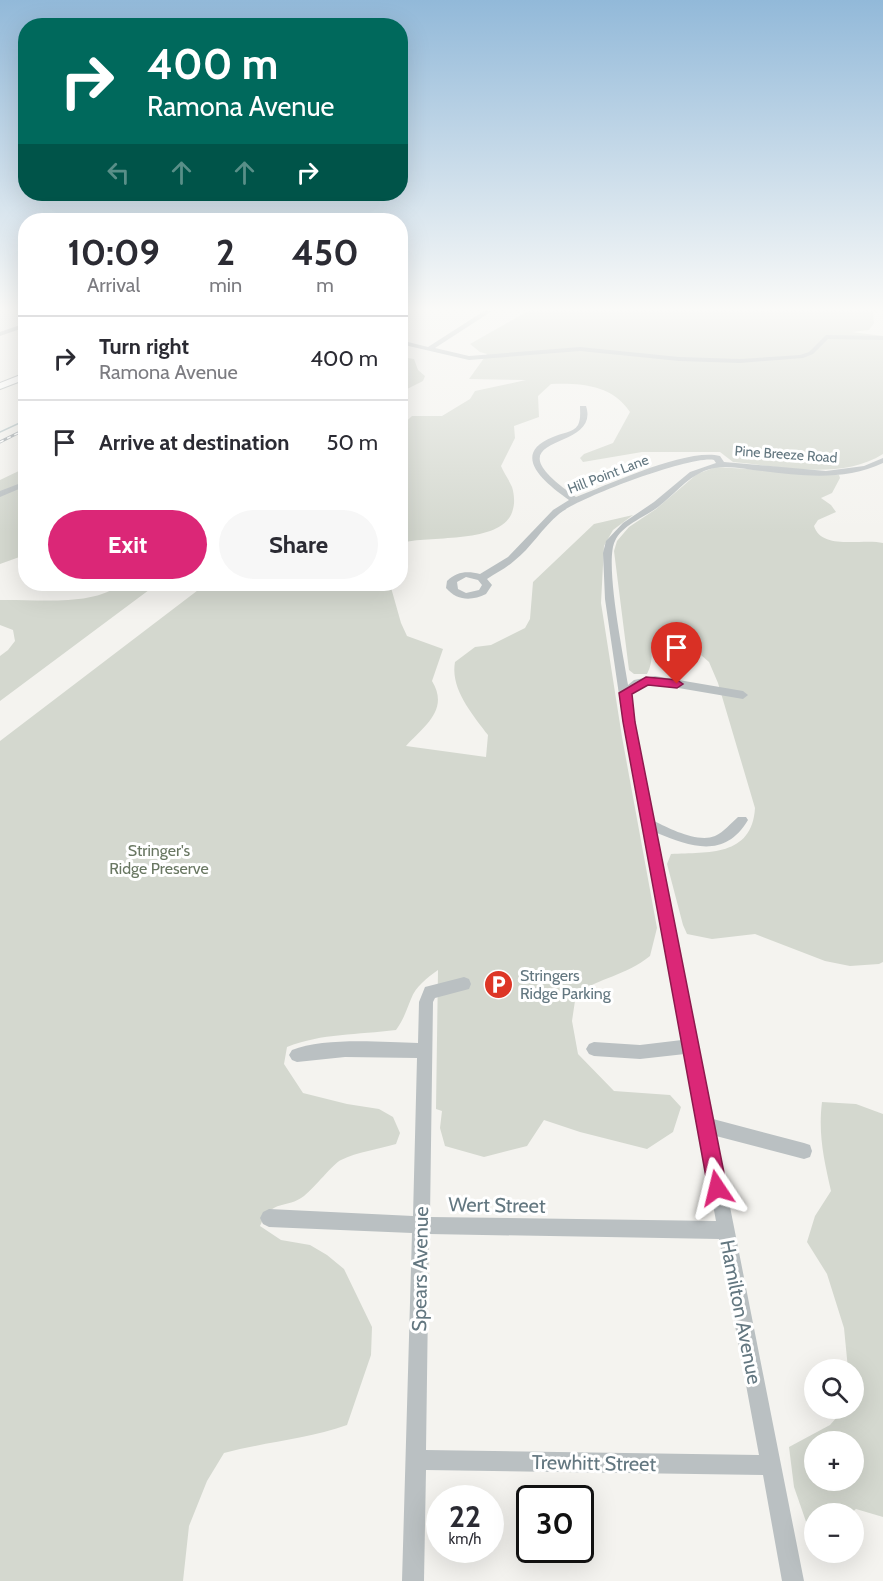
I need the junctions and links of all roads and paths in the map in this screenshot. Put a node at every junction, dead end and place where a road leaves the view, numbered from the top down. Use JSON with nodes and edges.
{"nodes":[{"id":1,"x":583,"y":408,"type":"dead end"},
{"id":2,"x":883,"y":460,"type":"edge"},
{"id":3,"x":716,"y":464,"type":"junction"},
{"id":4,"x":18,"y":486,"type":"edge"},
{"id":5,"x":0,"y":494,"type":"edge"},
{"id":6,"x":575,"y":500,"type":"junction"},
{"id":7,"x":481,"y":578,"type":"dead end"},
{"id":8,"x":626,"y":693,"type":"junction"},
{"id":9,"x":742,"y":694,"type":"dead end"},
{"id":10,"x":742,"y":820,"type":"dead end"},
{"id":11,"x":650,"y":825,"type":"junction"},
{"id":12,"x":464,"y":984,"type":"dead end"},
{"id":13,"x":691,"y":1046,"type":"junction"},
{"id":14,"x":594,"y":1048,"type":"dead end"},
{"id":15,"x":424,"y":1051,"type":"junction"},
{"id":16,"x":297,"y":1055,"type":"dead end"},
{"id":17,"x":706,"y":1125,"type":"junction"},
{"id":18,"x":804,"y":1151,"type":"dead end"},
{"id":19,"x":269,"y":1218,"type":"dead end"},
{"id":20,"x":420,"y":1225,"type":"junction"},
{"id":21,"x":725,"y":1230,"type":"junction"},
{"id":22,"x":417,"y":1460,"type":"junction"},
{"id":23,"x":771,"y":1465,"type":"junction"},
{"id":24,"x":413,"y":1581,"type":"edge"},
{"id":25,"x":793,"y":1581,"type":"edge"}],
"edges":[{"from":1,"to":6,"type":"street"},
{"from":2,"to":3,"type":"street","name":"Pine Breeze Road"},
{"from":3,"to":6,"type":"street","name":"Hill Point Lane"},
{"from":3,"to":8,"type":"street","name":"Hamilton Avenue"},
{"from":4,"to":5,"type":"street"},
{"from":6,"to":7,"type":"street","name":"Hill Point Lane"},
{"from":8,"to":9,"type":"street"},
{"from":8,"to":11,"type":"street","name":"Hamilton Avenue"},
{"from":10,"to":11,"type":"street"},
{"from":11,"to":13,"type":"street","name":"Hamilton Avenue"},
{"from":12,"to":15,"type":"street","name":"Spears Avenue"},
{"from":13,"to":14,"type":"street"},
{"from":13,"to":17,"type":"street","name":"Hamilton Avenue"},
{"from":15,"to":16,"type":"street"},
{"from":15,"to":20,"type":"street","name":"Spears Avenue"},
{"from":17,"to":18,"type":"street"},
{"from":17,"to":21,"type":"street","name":"Hamilton Avenue"},
{"from":19,"to":20,"type":"street","name":"Wert Street"},
{"from":20,"to":21,"type":"street","name":"Wert Street"},
{"from":20,"to":22,"type":"street","name":"Spears Avenue"},
{"from":21,"to":23,"type":"street","name":"Hamilton Avenue"},
{"from":22,"to":23,"type":"street","name":"Trewhitt Street"},
{"from":22,"to":24,"type":"street","name":"Spears Avenue"},
{"from":23,"to":25,"type":"street","name":"Hamilton Avenue"}]}
